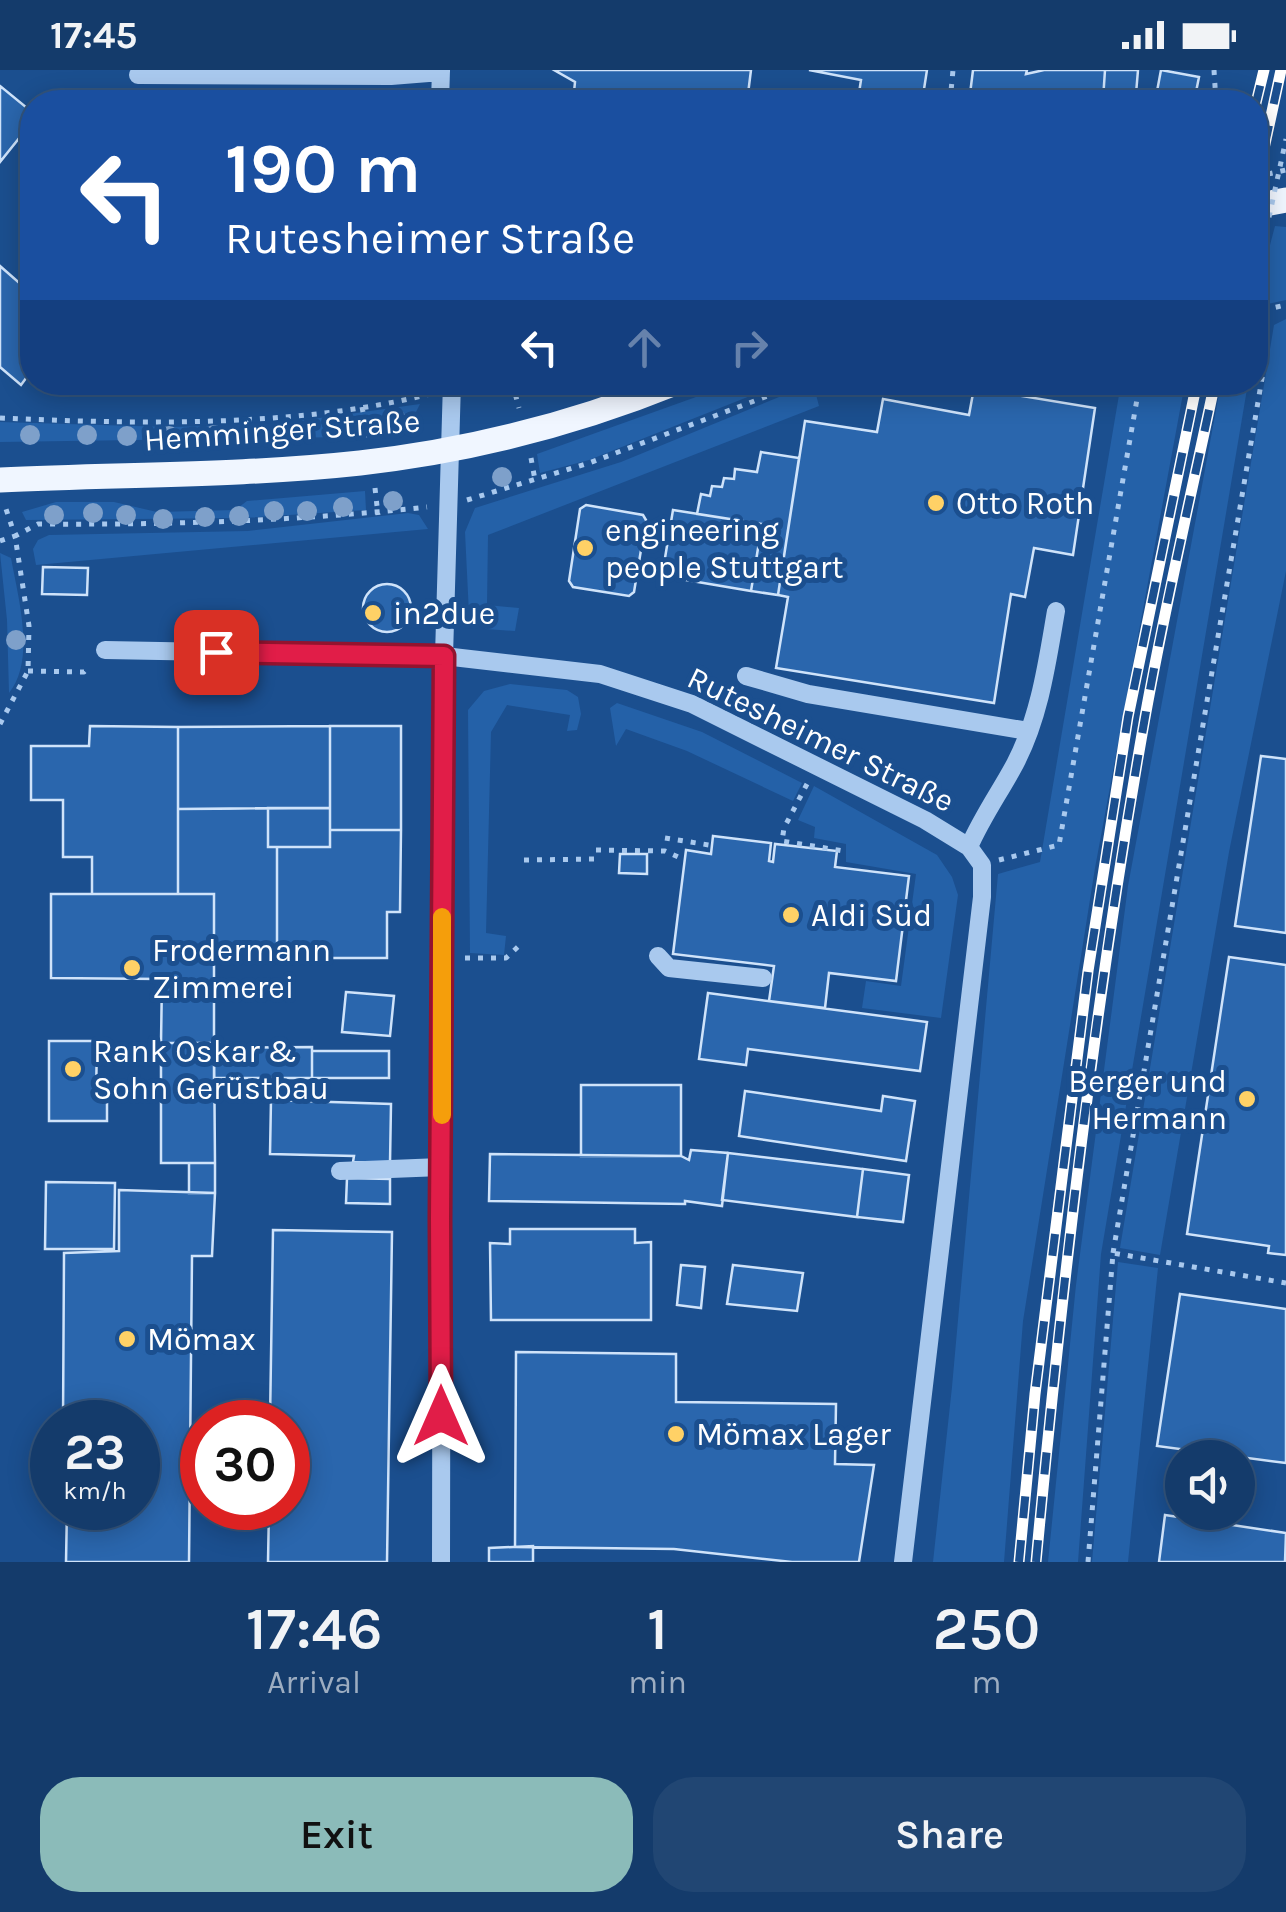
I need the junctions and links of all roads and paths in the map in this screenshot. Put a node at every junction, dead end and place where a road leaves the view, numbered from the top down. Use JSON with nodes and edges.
{"nodes":[{"id":1,"x":441,"y":71,"type":"edge"},
{"id":2,"x":138,"y":74,"type":"dead end"},
{"id":3,"x":1286,"y":138,"type":"edge"},
{"id":4,"x":1268,"y":222,"type":"edge"},
{"id":5,"x":408,"y":395,"type":"edge"},
{"id":6,"x":452,"y":395,"type":"edge"},
{"id":7,"x":647,"y":395,"type":"edge"},
{"id":8,"x":770,"y":395,"type":"edge"},
{"id":9,"x":1138,"y":395,"type":"edge"},
{"id":10,"x":1259,"y":395,"type":"edge"},
{"id":11,"x":0,"y":418,"type":"edge"},
{"id":12,"x":451,"y":449,"type":"junction"},
{"id":13,"x":0,"y":480,"type":"edge"},
{"id":14,"x":0,"y":492,"type":"edge"},
{"id":15,"x":450,"y":505,"type":"junction"},
{"id":16,"x":14,"y":536,"type":"junction"},
{"id":17,"x":0,"y":541,"type":"edge"},
{"id":18,"x":1056,"y":611,"type":"dead end"},
{"id":19,"x":106,"y":650,"type":"joint"},
{"id":20,"x":444,"y":656,"type":"junction"},
{"id":21,"x":28,"y":671,"type":"junction"},
{"id":22,"x":746,"y":676,"type":"dead end"},
{"id":23,"x":0,"y":724,"type":"edge"},
{"id":24,"x":1028,"y":732,"type":"junction"},
{"id":25,"x":816,"y":768,"type":"junction"},
{"id":26,"x":666,"y":838,"type":"dead end"},
{"id":27,"x":709,"y":845,"type":"dead end"},
{"id":28,"x":969,"y":847,"type":"junction"},
{"id":29,"x":596,"y":850,"type":"dead end"},
{"id":30,"x":844,"y":851,"type":"dead end"},
{"id":31,"x":595,"y":859,"type":"dead end"},
{"id":32,"x":524,"y":860,"type":"dead end"},
{"id":33,"x":685,"y":860,"type":"dead end"},
{"id":34,"x":982,"y":865,"type":"junction"},
{"id":35,"x":523,"y":942,"type":"dead end"},
{"id":36,"x":658,"y":956,"type":"dead end"},
{"id":37,"x":442,"y":958,"type":"junction"},
{"id":38,"x":763,"y":978,"type":"dead end"},
{"id":39,"x":442,"y":1167,"type":"junction"},
{"id":40,"x":340,"y":1171,"type":"dead end"},
{"id":41,"x":1113,"y":1254,"type":"junction"},
{"id":42,"x":1286,"y":1283,"type":"edge"},
{"id":43,"x":441,"y":1562,"type":"edge"},
{"id":44,"x":903,"y":1562,"type":"edge"},
{"id":45,"x":1088,"y":1562,"type":"edge"}],
"edges":[{"from":1,"to":2,"type":"street"},
{"from":3,"to":4,"type":"path","bridge":true},
{"from":5,"to":11,"type":"path"},
{"from":6,"to":12,"type":"street"},
{"from":7,"to":12,"type":"main road","name":"Hemminger Straße"},
{"from":8,"to":15,"type":"path"},
{"from":9,"to":34,"type":"path"},
{"from":10,"to":41,"type":"path"},
{"from":12,"to":13,"type":"main road","name":"Hemminger Straße"},
{"from":12,"to":15,"type":"street"},
{"from":14,"to":16,"type":"path"},
{"from":15,"to":16,"type":"path"},
{"from":15,"to":20,"type":"street"},
{"from":16,"to":17,"type":"path"},
{"from":16,"to":21,"type":"path"},
{"from":18,"to":24,"type":"street"},
{"from":19,"to":20,"type":"street","name":"Rutesheimer Straße"},
{"from":19,"to":21,"type":"path"},
{"from":20,"to":25,"type":"street","name":"Rutesheimer Straße"},
{"from":20,"to":37,"type":"street"},
{"from":21,"to":23,"type":"path"},
{"from":22,"to":24,"type":"street"},
{"from":24,"to":28,"type":"street"},
{"from":25,"to":28,"type":"street","name":"Rutesheimer Straße"},
{"from":25,"to":30,"type":"path"},
{"from":26,"to":27,"type":"path"},
{"from":28,"to":34,"type":"street","name":"Rutesheimer Straße"},
{"from":29,"to":33,"type":"path"},
{"from":31,"to":32,"type":"path"},
{"from":34,"to":44,"type":"street"},
{"from":35,"to":37,"type":"path"},
{"from":36,"to":38,"type":"street"},
{"from":37,"to":39,"type":"street"},
{"from":39,"to":40,"type":"street"},
{"from":39,"to":43,"type":"street"},
{"from":41,"to":42,"type":"path"},
{"from":41,"to":45,"type":"path"}]}
